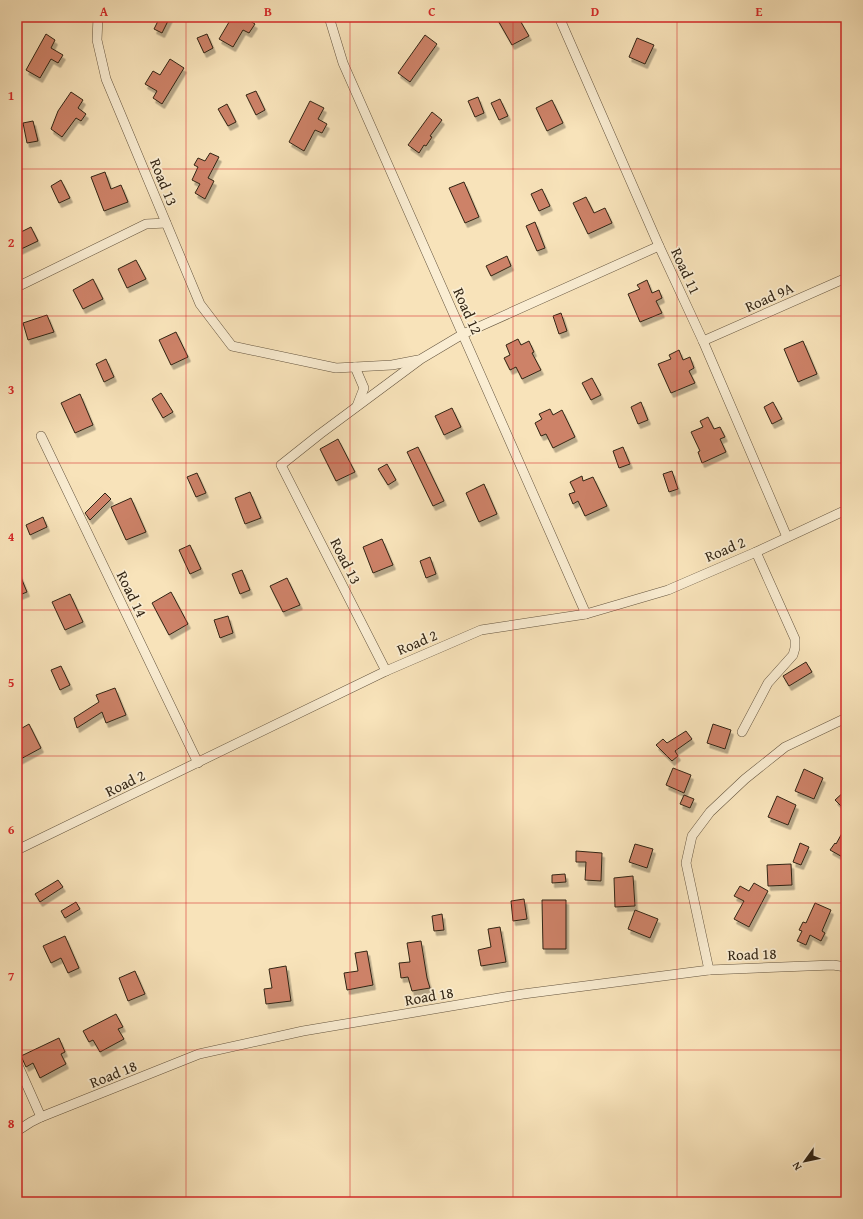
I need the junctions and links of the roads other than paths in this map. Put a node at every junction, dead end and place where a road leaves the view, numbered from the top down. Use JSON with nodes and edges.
{"nodes":[{"id":1,"x":98,"y":17,"type":"edge"},
{"id":2,"x":329,"y":17,"type":"edge"},
{"id":3,"x":559,"y":17,"type":"edge"},
{"id":4,"x":166,"y":223,"type":"junction"},
{"id":5,"x":659,"y":246,"type":"junction"},
{"id":6,"x":846,"y":278,"type":"edge"},
{"id":7,"x":17,"y":287,"type":"edge"},
{"id":8,"x":463,"y":334,"type":"junction"},
{"id":9,"x":703,"y":341,"type":"junction"},
{"id":10,"x":421,"y":359,"type":"junction"},
{"id":11,"x":355,"y":367,"type":"junction"},
{"id":12,"x":357,"y":406,"type":"junction"},
{"id":13,"x":41,"y":436,"type":"dead end"},
{"id":14,"x":846,"y":510,"type":"edge"},
{"id":15,"x":787,"y":537,"type":"junction"},
{"id":16,"x":756,"y":552,"type":"junction"},
{"id":17,"x":586,"y":614,"type":"junction"},
{"id":18,"x":386,"y":671,"type":"junction"},
{"id":19,"x":846,"y":718,"type":"edge"},
{"id":20,"x":742,"y":732,"type":"dead end"},
{"id":21,"x":198,"y":763,"type":"junction"},
{"id":22,"x":17,"y":850,"type":"edge"},
{"id":23,"x":846,"y":967,"type":"edge"},
{"id":24,"x":709,"y":970,"type":"junction"},
{"id":25,"x":17,"y":1063,"type":"edge"},
{"id":26,"x":41,"y":1117,"type":"junction"},
{"id":27,"x":31,"y":1122,"type":"junction"},
{"id":28,"x":17,"y":1124,"type":"edge"},
{"id":29,"x":17,"y":1131,"type":"edge"}],
"edges":[{"from":1,"to":4,"type":"street","name":"Road 13"},
{"from":2,"to":8,"type":"street","name":"Road 12"},
{"from":3,"to":5,"type":"street","name":"Road 11"},
{"from":4,"to":7,"type":"street"},
{"from":4,"to":11,"type":"street","name":"Road 13"},
{"from":5,"to":8,"type":"street"},
{"from":5,"to":9,"type":"street","name":"Road 11"},
{"from":6,"to":9,"type":"street","name":"Road 9A"},
{"from":8,"to":10,"type":"street"},
{"from":8,"to":17,"type":"street","name":"Road 12"},
{"from":9,"to":15,"type":"street","name":"Road 11"},
{"from":10,"to":11,"type":"street"},
{"from":10,"to":12,"type":"street"},
{"from":11,"to":12,"type":"street"},
{"from":12,"to":18,"type":"street","name":"Road 13"},
{"from":13,"to":21,"type":"street","name":"Road 14"},
{"from":14,"to":15,"type":"street","name":"Road 2"},
{"from":15,"to":16,"type":"street","name":"Road 2"},
{"from":16,"to":17,"type":"street","name":"Road 2"},
{"from":16,"to":20,"type":"street"},
{"from":17,"to":18,"type":"street","name":"Road 2"},
{"from":18,"to":21,"type":"street","name":"Road 2"},
{"from":19,"to":24,"type":"street"},
{"from":21,"to":22,"type":"street","name":"Road 2"},
{"from":23,"to":24,"type":"street","name":"Road 18"},
{"from":24,"to":26,"type":"street","name":"Road 18"},
{"from":25,"to":26,"type":"street"},
{"from":26,"to":27,"type":"street","name":"Road 18"},
{"from":27,"to":28,"type":"street","name":"Road 18"},
{"from":27,"to":29,"type":"street","name":"Road 18"}]}
